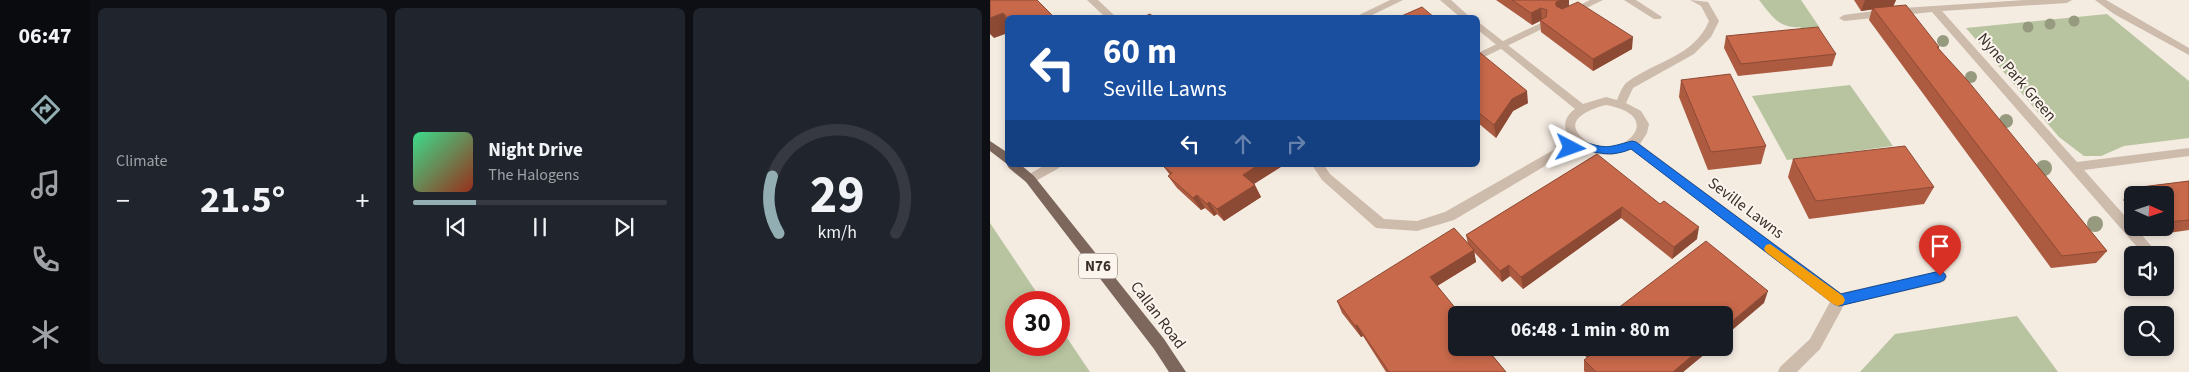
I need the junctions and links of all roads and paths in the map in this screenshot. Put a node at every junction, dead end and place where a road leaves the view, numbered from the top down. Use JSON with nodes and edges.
{"nodes":[{"id":1,"x":1092,"y":0,"type":"edge"},
{"id":2,"x":1398,"y":0,"type":"edge"},
{"id":3,"x":1445,"y":0,"type":"edge"},
{"id":4,"x":1598,"y":0,"type":"edge"},
{"id":5,"x":1629,"y":0,"type":"edge"},
{"id":6,"x":1695,"y":0,"type":"edge"},
{"id":7,"x":2067,"y":0,"type":"edge"},
{"id":8,"x":2100,"y":0,"type":"edge"},
{"id":9,"x":1934,"y":9,"type":"junction"},
{"id":10,"x":1109,"y":15,"type":"edge"},
{"id":11,"x":1364,"y":15,"type":"edge"},
{"id":12,"x":1463,"y":15,"type":"edge"},
{"id":13,"x":1562,"y":16,"type":"edge"},
{"id":14,"x":1657,"y":17,"type":"dead end"},
{"id":15,"x":1844,"y":18,"type":"dead end"},
{"id":16,"x":1543,"y":26,"type":"edge"},
{"id":17,"x":1480,"y":28,"type":"edge"},
{"id":18,"x":1502,"y":45,"type":"junction"},
{"id":19,"x":2189,"y":52,"type":"edge"},
{"id":20,"x":1480,"y":56,"type":"edge"},
{"id":21,"x":1620,"y":104,"type":"junction"},
{"id":22,"x":1581,"y":108,"type":"junction"},
{"id":23,"x":1632,"y":144,"type":"junction"},
{"id":24,"x":990,"y":145,"type":"edge"},
{"id":25,"x":1581,"y":145,"type":"junction"},
{"id":26,"x":2189,"y":152,"type":"edge"},
{"id":27,"x":1005,"y":158,"type":"edge"},
{"id":28,"x":1015,"y":167,"type":"edge"},
{"id":29,"x":1051,"y":167,"type":"edge"},
{"id":30,"x":1319,"y":167,"type":"edge"},
{"id":31,"x":2074,"y":167,"type":"junction"},
{"id":32,"x":1030,"y":179,"type":"junction"},
{"id":33,"x":2144,"y":246,"type":"edge"},
{"id":34,"x":1940,"y":276,"type":"dead end"},
{"id":35,"x":1839,"y":300,"type":"junction"},
{"id":36,"x":1178,"y":372,"type":"edge"},
{"id":37,"x":1786,"y":372,"type":"edge"}],
"edges":[{"from":1,"to":10,"type":"street"},
{"from":2,"to":11,"type":"street"},
{"from":3,"to":12,"type":"street"},
{"from":4,"to":13,"type":"street"},
{"from":5,"to":14,"type":"street"},
{"from":6,"to":21,"type":"street"},
{"from":7,"to":9,"type":"street","name":"Nyne Park Green"},
{"from":8,"to":19,"type":"street"},
{"from":9,"to":15,"type":"street","name":"Nyne Park Green"},
{"from":9,"to":31,"type":"street","name":"Nyne Park Green"},
{"from":16,"to":18,"type":"street"},
{"from":17,"to":18,"type":"street"},
{"from":18,"to":20,"type":"street"},
{"from":18,"to":22,"type":"street"},
{"from":21,"to":22,"type":"street"},
{"from":21,"to":23,"type":"street"},
{"from":22,"to":25,"type":"street"},
{"from":23,"to":25,"type":"street"},
{"from":23,"to":35,"type":"street","name":"Seville Lawns"},
{"from":24,"to":27,"type":"main road"},
{"from":25,"to":30,"type":"street"},
{"from":26,"to":31,"type":"street"},
{"from":28,"to":32,"type":"main road","name":"Callan Road","number":"N76"},
{"from":29,"to":32,"type":"street"},
{"from":31,"to":33,"type":"street","name":"Nyne Park Green"},
{"from":32,"to":36,"type":"main road","name":"Callan Road","number":"N76"},
{"from":34,"to":35,"type":"street"},
{"from":35,"to":37,"type":"street"}]}
